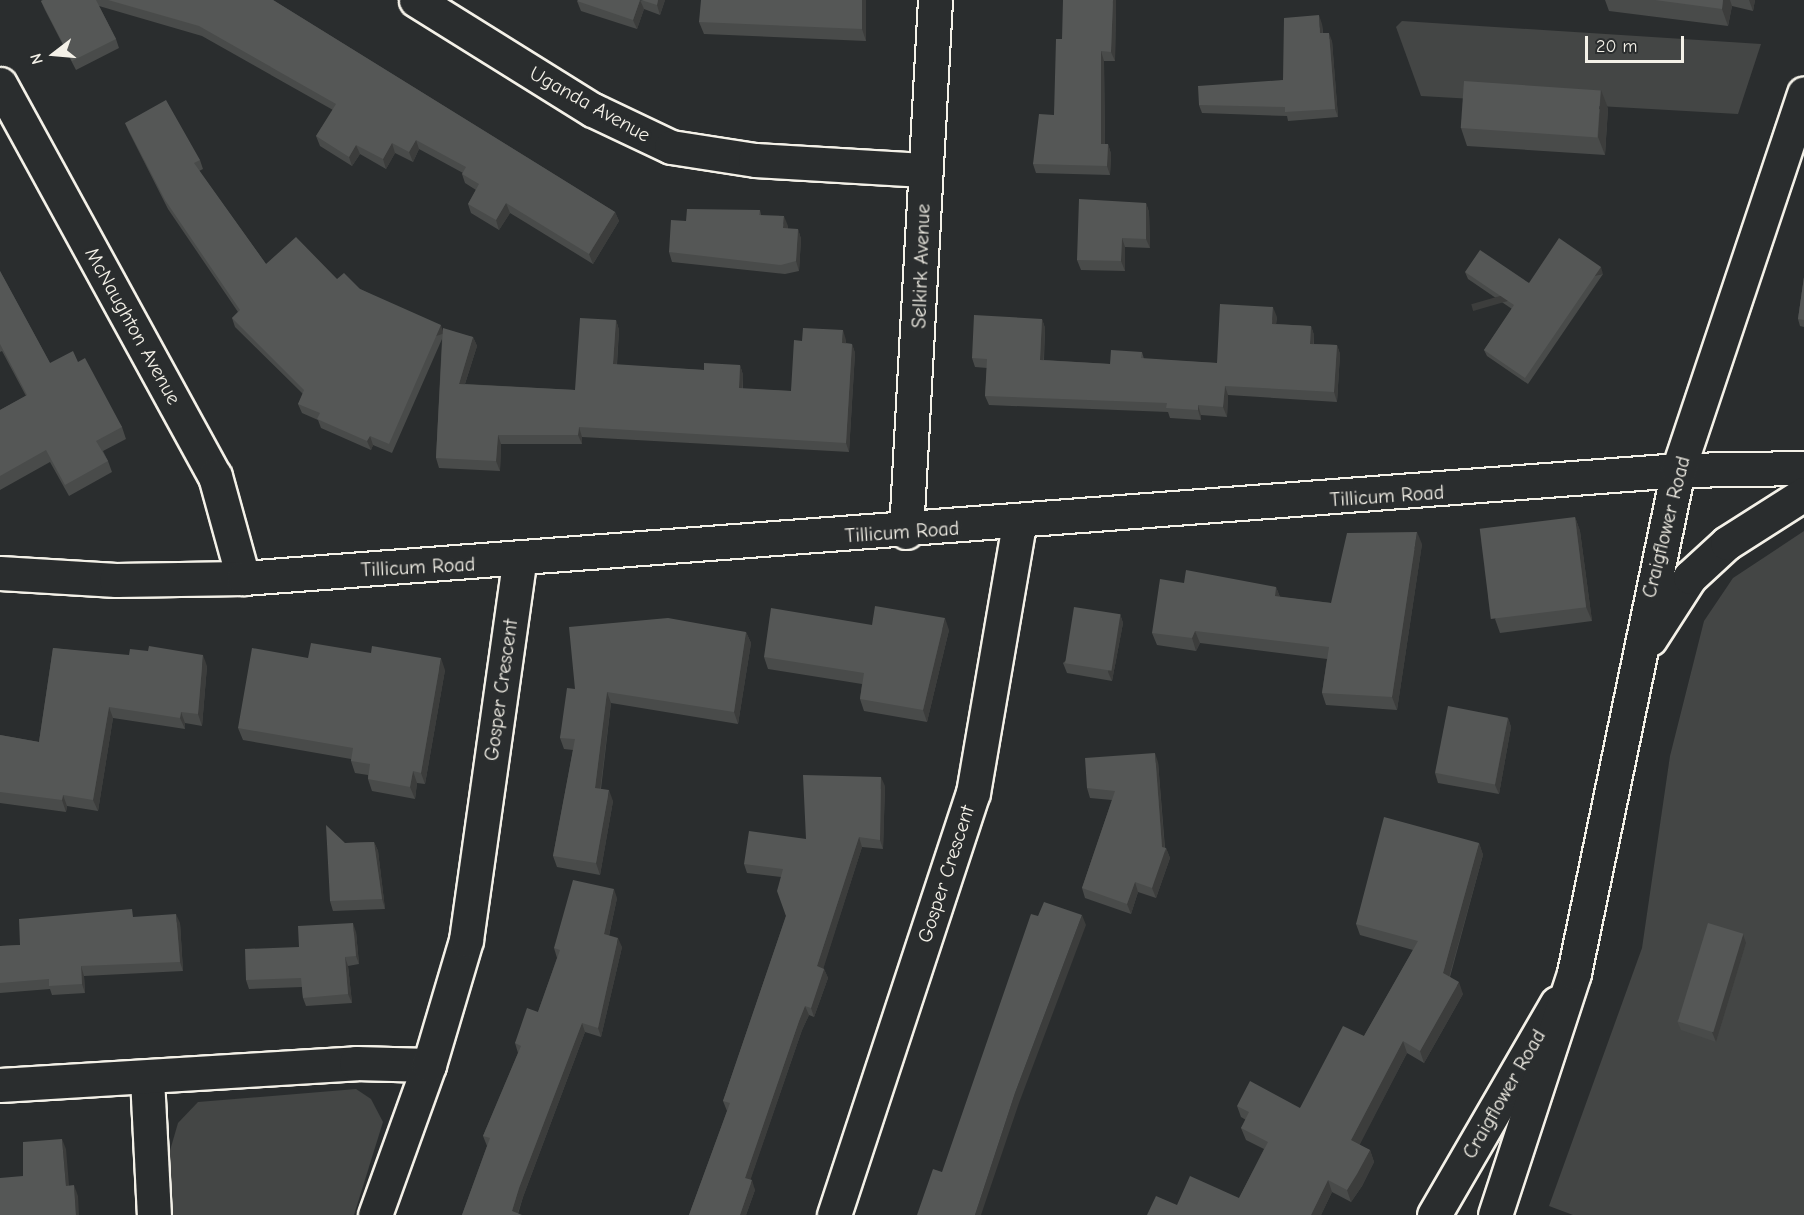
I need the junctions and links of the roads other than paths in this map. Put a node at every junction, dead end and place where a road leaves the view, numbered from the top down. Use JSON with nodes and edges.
{"nodes":[{"id":1,"x":416,"y":0,"type":"edge"},
{"id":2,"x":935,"y":0,"type":"edge"},
{"id":3,"x":0,"y":84,"type":"edge"},
{"id":4,"x":1804,"y":93,"type":"edge"},
{"id":5,"x":924,"y":170,"type":"junction"},
{"id":6,"x":1804,"y":468,"type":"edge"},
{"id":7,"x":1678,"y":470,"type":"junction"},
{"id":8,"x":1804,"y":494,"type":"edge"},
{"id":9,"x":1019,"y":523,"type":"junction"},
{"id":10,"x":906,"y":532,"type":"junction"},
{"id":11,"x":519,"y":561,"type":"junction"},
{"id":12,"x":0,"y":573,"type":"edge"},
{"id":13,"x":243,"y":578,"type":"junction"},
{"id":14,"x":1628,"y":710,"type":"junction"},
{"id":15,"x":1574,"y":973,"type":"junction"},
{"id":16,"x":429,"y":1065,"type":"junction"},
{"id":17,"x":147,"y":1078,"type":"junction"},
{"id":18,"x":0,"y":1085,"type":"edge"},
{"id":19,"x":154,"y":1215,"type":"edge"},
{"id":20,"x":375,"y":1215,"type":"edge"},
{"id":21,"x":834,"y":1215,"type":"edge"},
{"id":22,"x":1434,"y":1215,"type":"edge"},
{"id":23,"x":1495,"y":1215,"type":"edge"}],
"edges":[{"from":1,"to":5,"type":"street","name":"Uganda Avenue"},
{"from":2,"to":5,"type":"street","name":"Selkirk Avenue"},
{"from":3,"to":13,"type":"street","name":"McNaughton Avenue"},
{"from":4,"to":7,"type":"street","name":"Craigflower Road"},
{"from":5,"to":10,"type":"street","name":"Selkirk Avenue"},
{"from":6,"to":7,"type":"street","name":"Tillicum Road"},
{"from":7,"to":9,"type":"street","name":"Tillicum Road"},
{"from":7,"to":14,"type":"street","name":"Craigflower Road"},
{"from":8,"to":14,"type":"street"},
{"from":9,"to":10,"type":"street","name":"Tillicum Road"},
{"from":9,"to":21,"type":"street","name":"Gosper Crescent"},
{"from":10,"to":11,"type":"street","name":"Tillicum Road"},
{"from":11,"to":13,"type":"street","name":"Tillicum Road"},
{"from":11,"to":16,"type":"street","name":"Gosper Crescent"},
{"from":12,"to":13,"type":"street","name":"Tillicum Road"},
{"from":14,"to":15,"type":"street","name":"Craigflower Road"},
{"from":15,"to":22,"type":"street","name":"Craigflower Road"},
{"from":15,"to":23,"type":"street","name":"Craigflower Road"},
{"from":16,"to":17,"type":"street"},
{"from":16,"to":20,"type":"street","name":"Gosper Crescent"},
{"from":17,"to":18,"type":"street"},
{"from":17,"to":19,"type":"street"}]}
